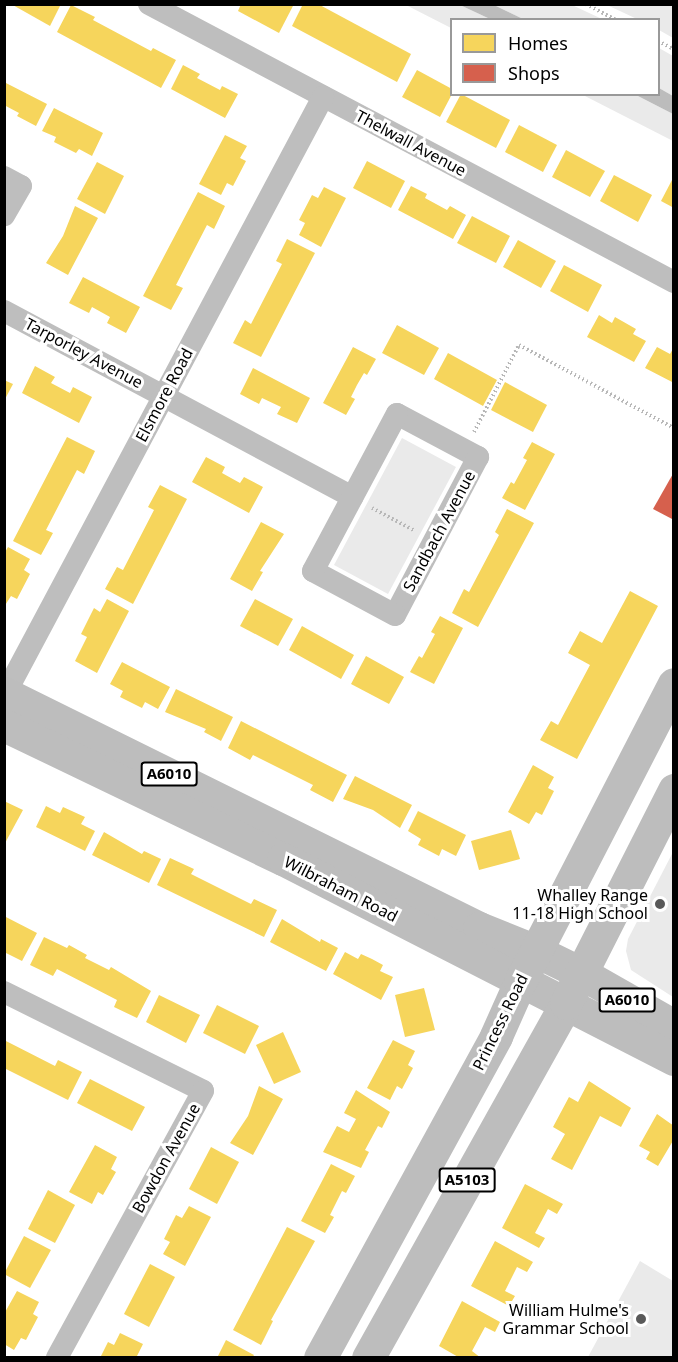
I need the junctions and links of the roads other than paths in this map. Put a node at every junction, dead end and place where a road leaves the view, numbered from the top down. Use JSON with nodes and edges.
{"nodes":[{"id":1,"x":148,"y":4,"type":"edge"},
{"id":2,"x":323,"y":97,"type":"junction"},
{"id":3,"x":4,"y":177,"type":"edge"},
{"id":4,"x":4,"y":216,"type":"edge"},
{"id":5,"x":674,"y":282,"type":"edge"},
{"id":6,"x":4,"y":311,"type":"edge"},
{"id":7,"x":163,"y":396,"type":"junction"},
{"id":8,"x":352,"y":497,"type":"junction"},
{"id":9,"x":674,"y":684,"type":"edge"},
{"id":10,"x":5,"y":702,"type":"edge"},
{"id":11,"x":674,"y":790,"type":"edge"},
{"id":12,"x":536,"y":951,"type":"junction"},
{"id":13,"x":581,"y":973,"type":"junction"},
{"id":14,"x":520,"y":982,"type":"junction"},
{"id":15,"x":4,"y":992,"type":"edge"},
{"id":16,"x":566,"y":1003,"type":"junction"},
{"id":17,"x":674,"y":1026,"type":"edge"},
{"id":18,"x":674,"y":1059,"type":"edge"},
{"id":19,"x":57,"y":1358,"type":"edge"},
{"id":20,"x":320,"y":1358,"type":"edge"},
{"id":21,"x":368,"y":1358,"type":"edge"}],
"edges":[{"from":1,"to":2,"type":"street","name":"Thelwall Avenue"},
{"from":2,"to":5,"type":"street","name":"Thelwall Avenue"},
{"from":2,"to":7,"type":"street","name":"Elsmore Road"},
{"from":3,"to":4,"type":"street"},
{"from":6,"to":7,"type":"street","name":"Tarporley Avenue"},
{"from":7,"to":8,"type":"street"},
{"from":7,"to":10,"type":"street","name":"Elsmore Road"},
{"from":8,"to":8,"type":"street","name":"Sandbach Avenue"},
{"from":9,"to":12,"type":"highway","name":"Princess Road","number":"A5103"},
{"from":10,"to":12,"type":"highway","name":"Wilbraham Road","number":"A6010"},
{"from":10,"to":14,"type":"highway","name":"Wilbraham Road","number":"A6010"},
{"from":11,"to":13,"type":"highway","number":"A5103"},
{"from":12,"to":13,"type":"highway","name":"Wilbraham Road","number":"A6010"},
{"from":12,"to":14,"type":"highway","name":"Princess Road","number":"A5103"},
{"from":13,"to":16,"type":"highway","number":"A5103"},
{"from":13,"to":17,"type":"highway","number":"A6010"},
{"from":14,"to":16,"type":"highway","name":"Wilbraham Road","number":"A6010"},
{"from":14,"to":20,"type":"highway","name":"Princess Road","number":"A5103"},
{"from":15,"to":19,"type":"street","name":"Bowdon Avenue"},
{"from":16,"to":18,"type":"highway","name":"Wilbraham Road","number":"A6010"},
{"from":16,"to":21,"type":"highway","number":"A5103"}]}
